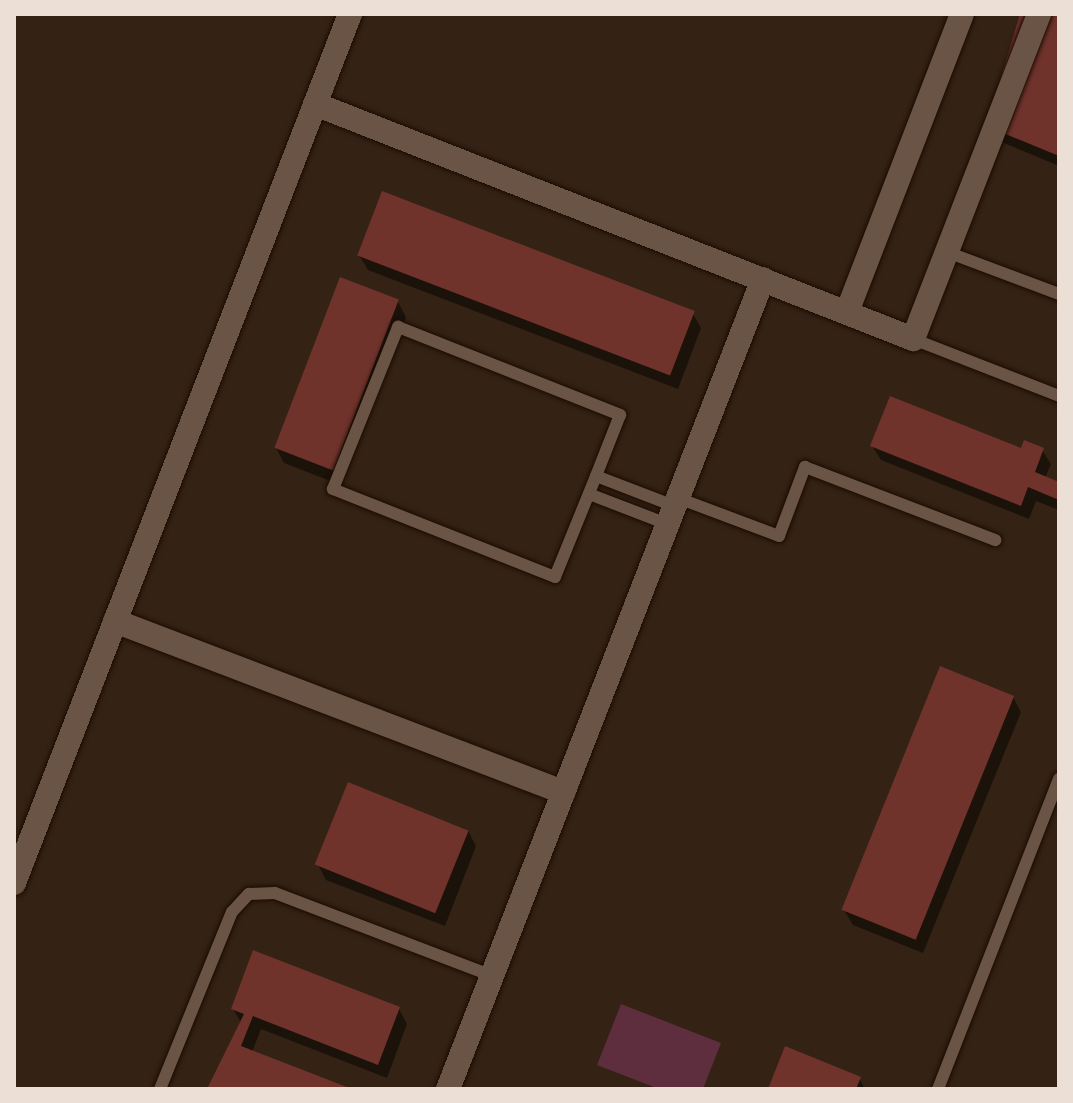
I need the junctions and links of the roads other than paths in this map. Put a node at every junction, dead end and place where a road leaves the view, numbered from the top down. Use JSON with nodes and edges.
{"nodes":[{"id":1,"x":350,"y":14,"type":"edge"},
{"id":2,"x":962,"y":14,"type":"edge"},
{"id":3,"x":1039,"y":14,"type":"edge"},
{"id":4,"x":315,"y":104,"type":"junction"},
{"id":5,"x":947,"y":252,"type":"junction"},
{"id":6,"x":763,"y":279,"type":"junction"},
{"id":7,"x":1059,"y":294,"type":"edge"},
{"id":8,"x":847,"y":312,"type":"junction"},
{"id":9,"x":913,"y":339,"type":"junction"},
{"id":10,"x":1059,"y":396,"type":"edge"},
{"id":11,"x":596,"y":476,"type":"junction"},
{"id":12,"x":589,"y":494,"type":"junction"},
{"id":13,"x":673,"y":509,"type":"junction"},
{"id":14,"x":995,"y":540,"type":"dead end"},
{"id":15,"x":115,"y":621,"type":"junction"},
{"id":16,"x":1059,"y":779,"type":"edge"},
{"id":17,"x":563,"y":792,"type":"junction"},
{"id":18,"x":14,"y":883,"type":"edge"},
{"id":19,"x":492,"y":976,"type":"junction"},
{"id":20,"x":160,"y":1089,"type":"edge"},
{"id":21,"x":448,"y":1089,"type":"edge"},
{"id":22,"x":938,"y":1089,"type":"edge"}],
"edges":[{"from":1,"to":4,"type":"street"},
{"from":2,"to":8,"type":"street"},
{"from":3,"to":5,"type":"street"},
{"from":4,"to":6,"type":"street"},
{"from":4,"to":15,"type":"street"},
{"from":5,"to":7,"type":"lane"},
{"from":5,"to":9,"type":"street"},
{"from":6,"to":8,"type":"street"},
{"from":6,"to":13,"type":"street"},
{"from":8,"to":9,"type":"street"},
{"from":9,"to":10,"type":"lane"},
{"from":11,"to":12,"type":"lane"},
{"from":11,"to":12,"type":"lane"},
{"from":11,"to":13,"type":"lane"},
{"from":12,"to":13,"type":"lane"},
{"from":13,"to":14,"type":"lane"},
{"from":13,"to":17,"type":"street"},
{"from":15,"to":17,"type":"street"},
{"from":15,"to":18,"type":"street"},
{"from":16,"to":22,"type":"lane"},
{"from":17,"to":19,"type":"street"},
{"from":19,"to":20,"type":"lane"},
{"from":19,"to":21,"type":"street"}]}
